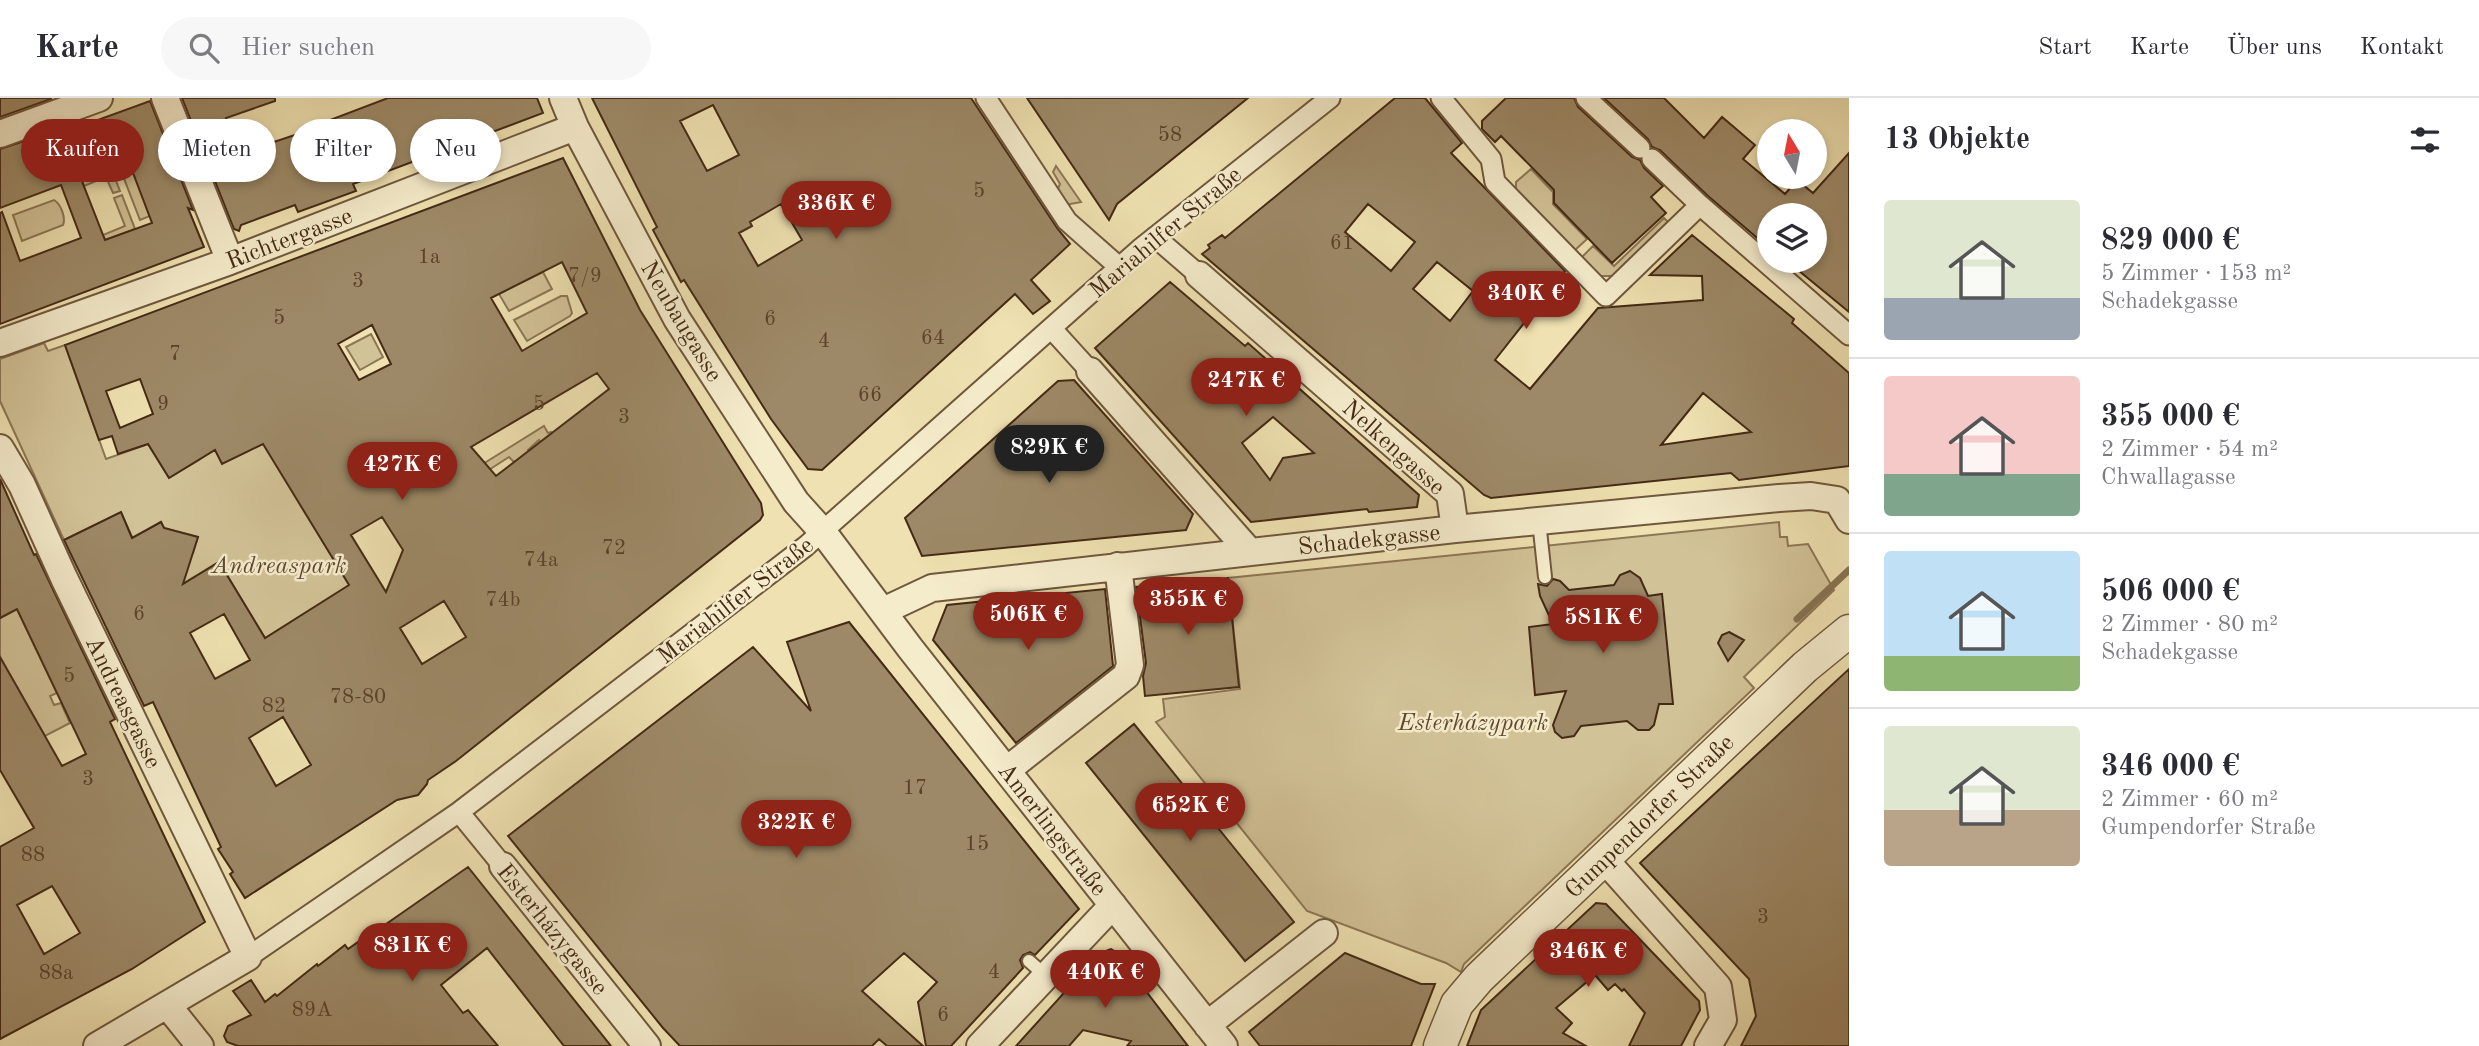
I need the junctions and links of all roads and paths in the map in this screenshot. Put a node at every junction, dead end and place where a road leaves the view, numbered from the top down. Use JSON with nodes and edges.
{"nodes":[{"id":1,"x":99,"y":98,"type":"edge"},
{"id":2,"x":165,"y":98,"type":"edge"},
{"id":3,"x":563,"y":98,"type":"edge"},
{"id":4,"x":986,"y":98,"type":"edge"},
{"id":5,"x":1330,"y":98,"type":"edge"},
{"id":6,"x":1441,"y":98,"type":"edge"},
{"id":7,"x":1586,"y":98,"type":"edge"},
{"id":8,"x":575,"y":127,"type":"junction"},
{"id":9,"x":0,"y":134,"type":"edge"},
{"id":10,"x":1700,"y":205,"type":"junction"},
{"id":11,"x":1155,"y":237,"type":"junction"},
{"id":12,"x":230,"y":261,"type":"junction"},
{"id":13,"x":1119,"y":267,"type":"junction"},
{"id":14,"x":1199,"y":275,"type":"joint"},
{"id":15,"x":1051,"y":328,"type":"junction"},
{"id":16,"x":1849,"y":335,"type":"edge"},
{"id":17,"x":0,"y":343,"type":"edge"},
{"id":18,"x":1090,"y":371,"type":"joint"},
{"id":19,"x":0,"y":448,"type":"edge"},
{"id":20,"x":1849,"y":520,"type":"edge"},
{"id":21,"x":1539,"y":521,"type":"junction"},
{"id":22,"x":1455,"y":529,"type":"junction"},
{"id":23,"x":822,"y":532,"type":"junction"},
{"id":24,"x":1249,"y":551,"type":"junction"},
{"id":25,"x":1118,"y":566,"type":"junction"},
{"id":26,"x":1545,"y":577,"type":"dead end"},
{"id":27,"x":883,"y":611,"type":"junction"},
{"id":28,"x":1849,"y":631,"type":"edge"},
{"id":29,"x":1007,"y":770,"type":"junction"},
{"id":30,"x":459,"y":812,"type":"junction"},
{"id":31,"x":1605,"y":860,"type":"junction"},
{"id":32,"x":503,"y":866,"type":"joint"},
{"id":33,"x":1113,"y":905,"type":"junction"},
{"id":34,"x":1324,"y":933,"type":"dead end"},
{"id":35,"x":248,"y":957,"type":"junction"},
{"id":36,"x":168,"y":1006,"type":"junction"},
{"id":37,"x":1207,"y":1025,"type":"junction"},
{"id":38,"x":97,"y":1046,"type":"edge"},
{"id":39,"x":200,"y":1046,"type":"edge"},
{"id":40,"x":647,"y":1046,"type":"edge"},
{"id":41,"x":981,"y":1046,"type":"edge"},
{"id":42,"x":1224,"y":1046,"type":"edge"},
{"id":43,"x":1440,"y":1046,"type":"edge"},
{"id":44,"x":1709,"y":1046,"type":"edge"}],
"edges":[{"from":1,"to":9,"type":"street"},
{"from":2,"to":12,"type":"street"},
{"from":3,"to":8,"type":"street","name":"Neubaugasse"},
{"from":4,"to":13,"type":"street"},
{"from":5,"to":11,"type":"street","name":"Mariahilfer Straße"},
{"from":6,"to":10,"type":"street"},
{"from":7,"to":10,"type":"street"},
{"from":8,"to":12,"type":"street","name":"Richtergasse"},
{"from":8,"to":23,"type":"street","name":"Neubaugasse"},
{"from":10,"to":16,"type":"street"},
{"from":11,"to":13,"type":"street","name":"Mariahilfer Straße"},
{"from":11,"to":14,"type":"street","name":"Nelkengasse"},
{"from":12,"to":17,"type":"street","name":"Richtergasse"},
{"from":13,"to":15,"type":"street","name":"Mariahilfer Straße"},
{"from":14,"to":22,"type":"street","name":"Nelkengasse"},
{"from":15,"to":18,"type":"street"},
{"from":15,"to":23,"type":"street","name":"Mariahilfer Straße"},
{"from":18,"to":24,"type":"street"},
{"from":19,"to":35,"type":"street","name":"Andreasgasse"},
{"from":20,"to":21,"type":"street","name":"Schadekgasse"},
{"from":21,"to":22,"type":"street","name":"Schadekgasse"},
{"from":21,"to":26,"type":"lane"},
{"from":22,"to":24,"type":"street","name":"Schadekgasse"},
{"from":23,"to":27,"type":"street","name":"Neubaugasse"},
{"from":23,"to":30,"type":"street","name":"Mariahilfer Straße"},
{"from":24,"to":25,"type":"street","name":"Schadekgasse"},
{"from":25,"to":27,"type":"street","name":"Schadekgasse"},
{"from":25,"to":29,"type":"street"},
{"from":27,"to":29,"type":"street","name":"Amerlingstraße"},
{"from":28,"to":31,"type":"street","name":"Gumpendorfer Straße"},
{"from":29,"to":33,"type":"street","name":"Amerlingstraße"},
{"from":30,"to":32,"type":"street","name":"Esterházygasse"},
{"from":30,"to":35,"type":"street","name":"Mariahilfer Straße"},
{"from":31,"to":43,"type":"street","name":"Gumpendorfer Straße"},
{"from":31,"to":44,"type":"street"},
{"from":32,"to":40,"type":"street","name":"Esterházygasse"},
{"from":33,"to":37,"type":"street","name":"Amerlingstraße"},
{"from":33,"to":41,"type":"street"},
{"from":34,"to":37,"type":"street"},
{"from":35,"to":36,"type":"street","name":"Mariahilfer Straße"},
{"from":36,"to":38,"type":"street","name":"Mariahilfer Straße"},
{"from":36,"to":39,"type":"street"},
{"from":37,"to":42,"type":"street","name":"Amerlingstraße"}]}
